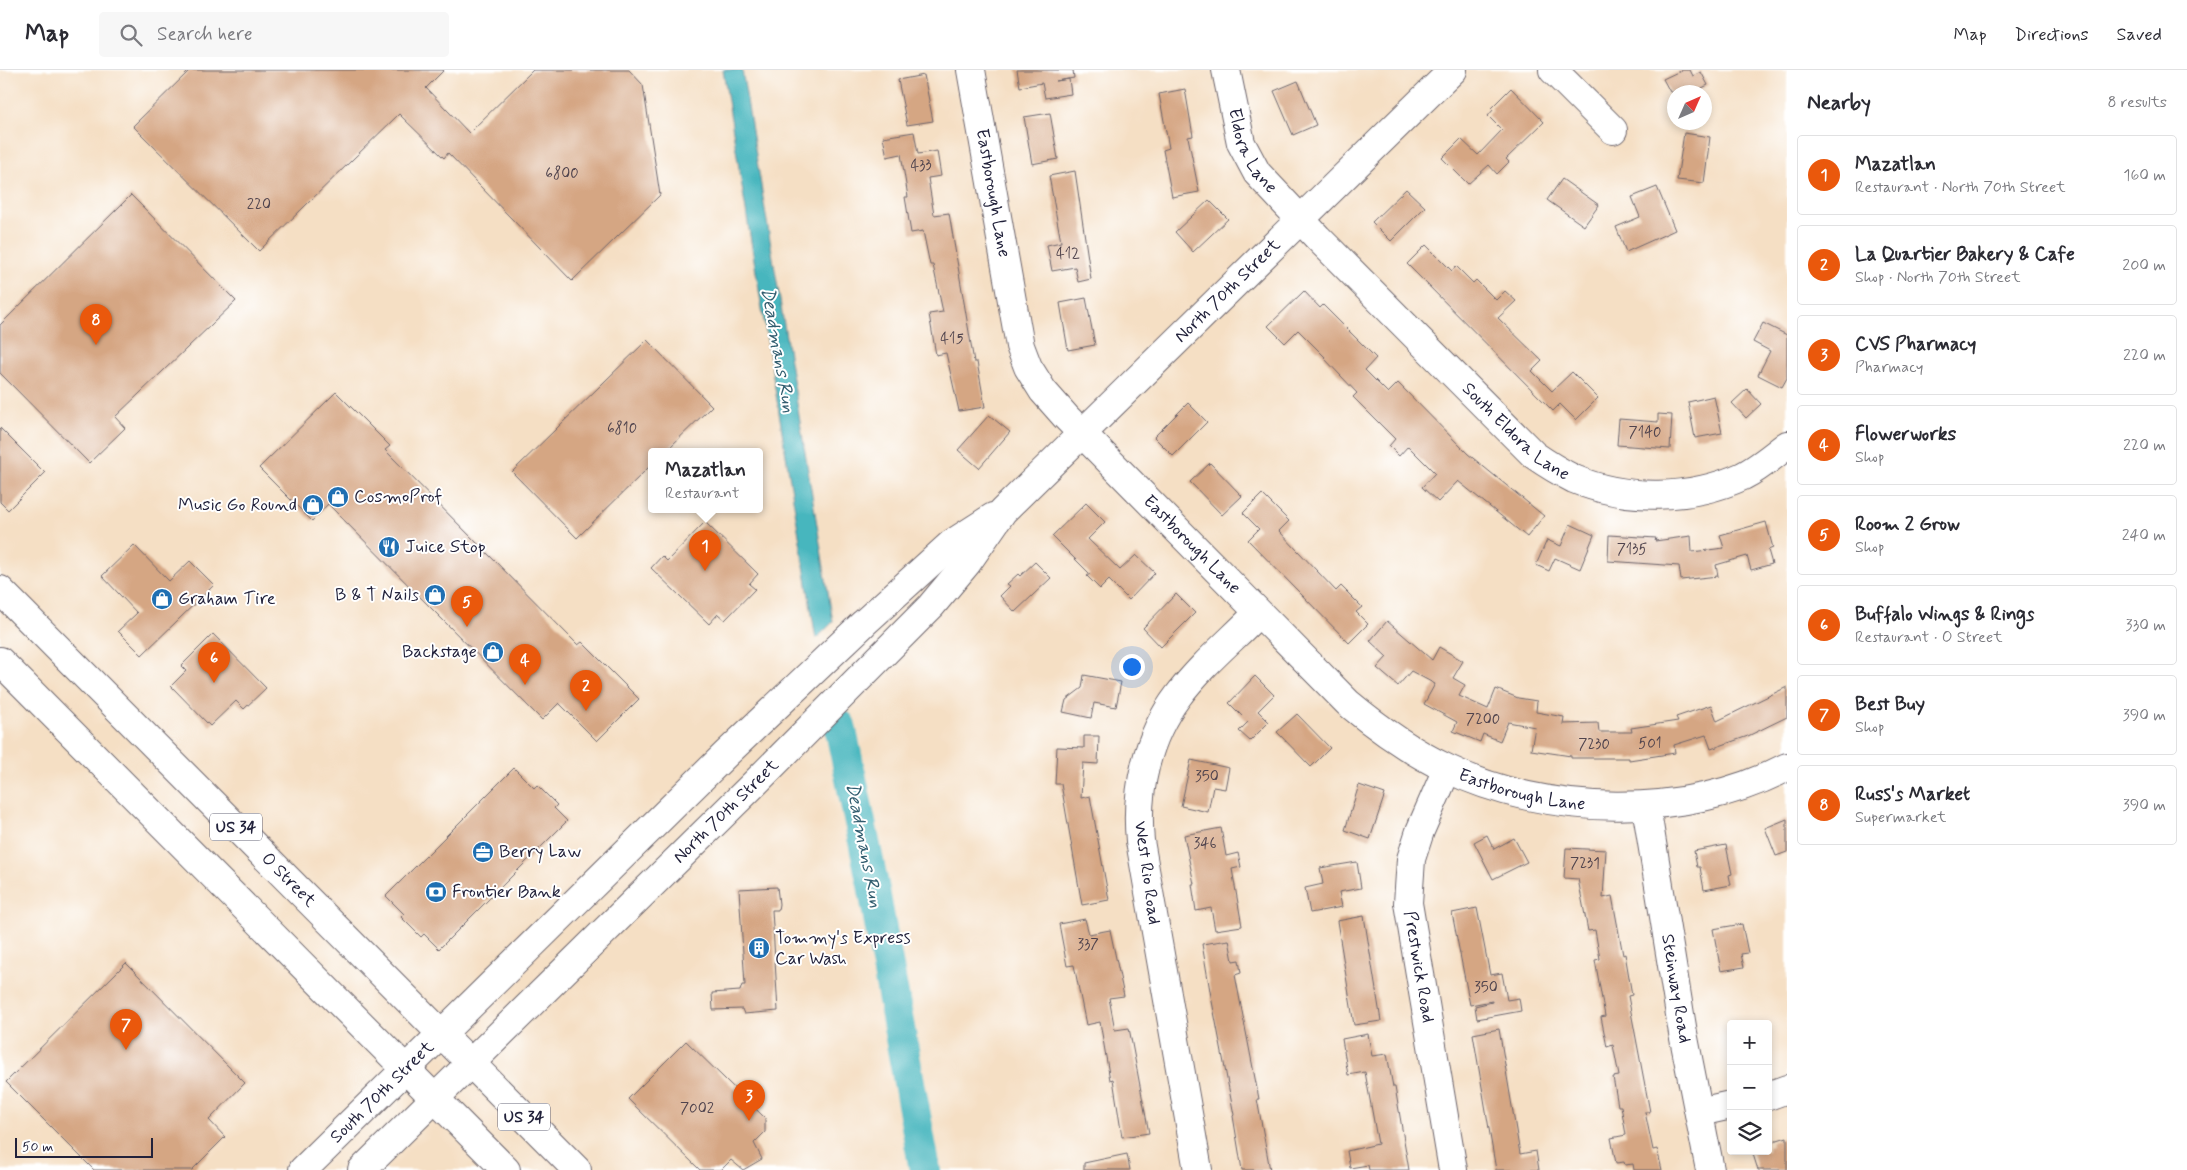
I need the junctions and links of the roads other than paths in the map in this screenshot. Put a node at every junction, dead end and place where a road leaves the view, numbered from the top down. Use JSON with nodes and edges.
{"nodes":[{"id":1,"x":971,"y":70,"type":"edge"},
{"id":2,"x":1226,"y":70,"type":"edge"},
{"id":3,"x":1453,"y":70,"type":"edge"},
{"id":4,"x":1553,"y":70,"type":"edge"},
{"id":5,"x":1612,"y":130,"type":"dead end"},
{"id":6,"x":1300,"y":220,"type":"junction"},
{"id":7,"x":1082,"y":434,"type":"junction"},
{"id":8,"x":1787,"y":445,"type":"edge"},
{"id":9,"x":1003,"y":511,"type":"junction"},
{"id":10,"x":0,"y":590,"type":"edge"},
{"id":11,"x":1258,"y":613,"type":"junction"},
{"id":12,"x":0,"y":661,"type":"edge"},
{"id":13,"x":1787,"y":767,"type":"edge"},
{"id":14,"x":1447,"y":769,"type":"junction"},
{"id":15,"x":1646,"y":806,"type":"junction"},
{"id":16,"x":441,"y":1035,"type":"junction"},
{"id":17,"x":471,"y":1064,"type":"junction"},
{"id":18,"x":406,"y":1071,"type":"junction"},
{"id":19,"x":1787,"y":1088,"type":"edge"},
{"id":20,"x":1772,"y":1094,"type":"edge"},
{"id":21,"x":435,"y":1100,"type":"junction"},
{"id":22,"x":1727,"y":1106,"type":"edge"},
{"id":23,"x":1699,"y":1112,"type":"junction"},
{"id":24,"x":303,"y":1170,"type":"edge"},
{"id":25,"x":362,"y":1170,"type":"edge"},
{"id":26,"x":506,"y":1170,"type":"edge"},
{"id":27,"x":577,"y":1170,"type":"edge"},
{"id":28,"x":1198,"y":1170,"type":"edge"},
{"id":29,"x":1453,"y":1170,"type":"edge"},
{"id":30,"x":1710,"y":1170,"type":"edge"}],
"edges":[{"from":1,"to":7,"type":"main road","name":"Eastborough Lane"},
{"from":2,"to":6,"type":"main road","name":"Eldora Lane"},
{"from":3,"to":6,"type":"main road","name":"North 70th Street"},
{"from":4,"to":5,"type":"main road"},
{"from":6,"to":7,"type":"main road","name":"North 70th Street"},
{"from":6,"to":8,"type":"main road","name":"South Eldora Lane"},
{"from":7,"to":9,"type":"main road","name":"North 70th Street"},
{"from":7,"to":11,"type":"main road","name":"Eastborough Lane"},
{"from":9,"to":16,"type":"main road","name":"North 70th Street"},
{"from":9,"to":17,"type":"main road","name":"North 70th Street"},
{"from":10,"to":16,"type":"main road","name":"O Street","number":"US 34"},
{"from":11,"to":14,"type":"main road","name":"Eastborough Lane"},
{"from":11,"to":28,"type":"main road","name":"West Rio Road"},
{"from":12,"to":18,"type":"main road","number":"US 34"},
{"from":13,"to":15,"type":"main road","name":"Eastborough Lane"},
{"from":14,"to":15,"type":"main road","name":"Eastborough Lane"},
{"from":14,"to":29,"type":"main road","name":"Prestwick Road"},
{"from":15,"to":23,"type":"main road","name":"Steinway Road"},
{"from":16,"to":17,"type":"main road","name":"O Street","number":"US 34"},
{"from":16,"to":18,"type":"main road","name":"South 70th Street"},
{"from":17,"to":21,"type":"main road","name":"North 70th Street"},
{"from":17,"to":27,"type":"main road","name":"O Street","number":"US 34"},
{"from":18,"to":21,"type":"main road","number":"US 34"},
{"from":18,"to":24,"type":"main road","name":"South 70th Street"},
{"from":19,"to":20,"type":"main road"},
{"from":21,"to":25,"type":"main road"},
{"from":21,"to":26,"type":"main road","number":"US 34"},
{"from":22,"to":23,"type":"main road"},
{"from":23,"to":30,"type":"main road","name":"Steinway Road"}]}
